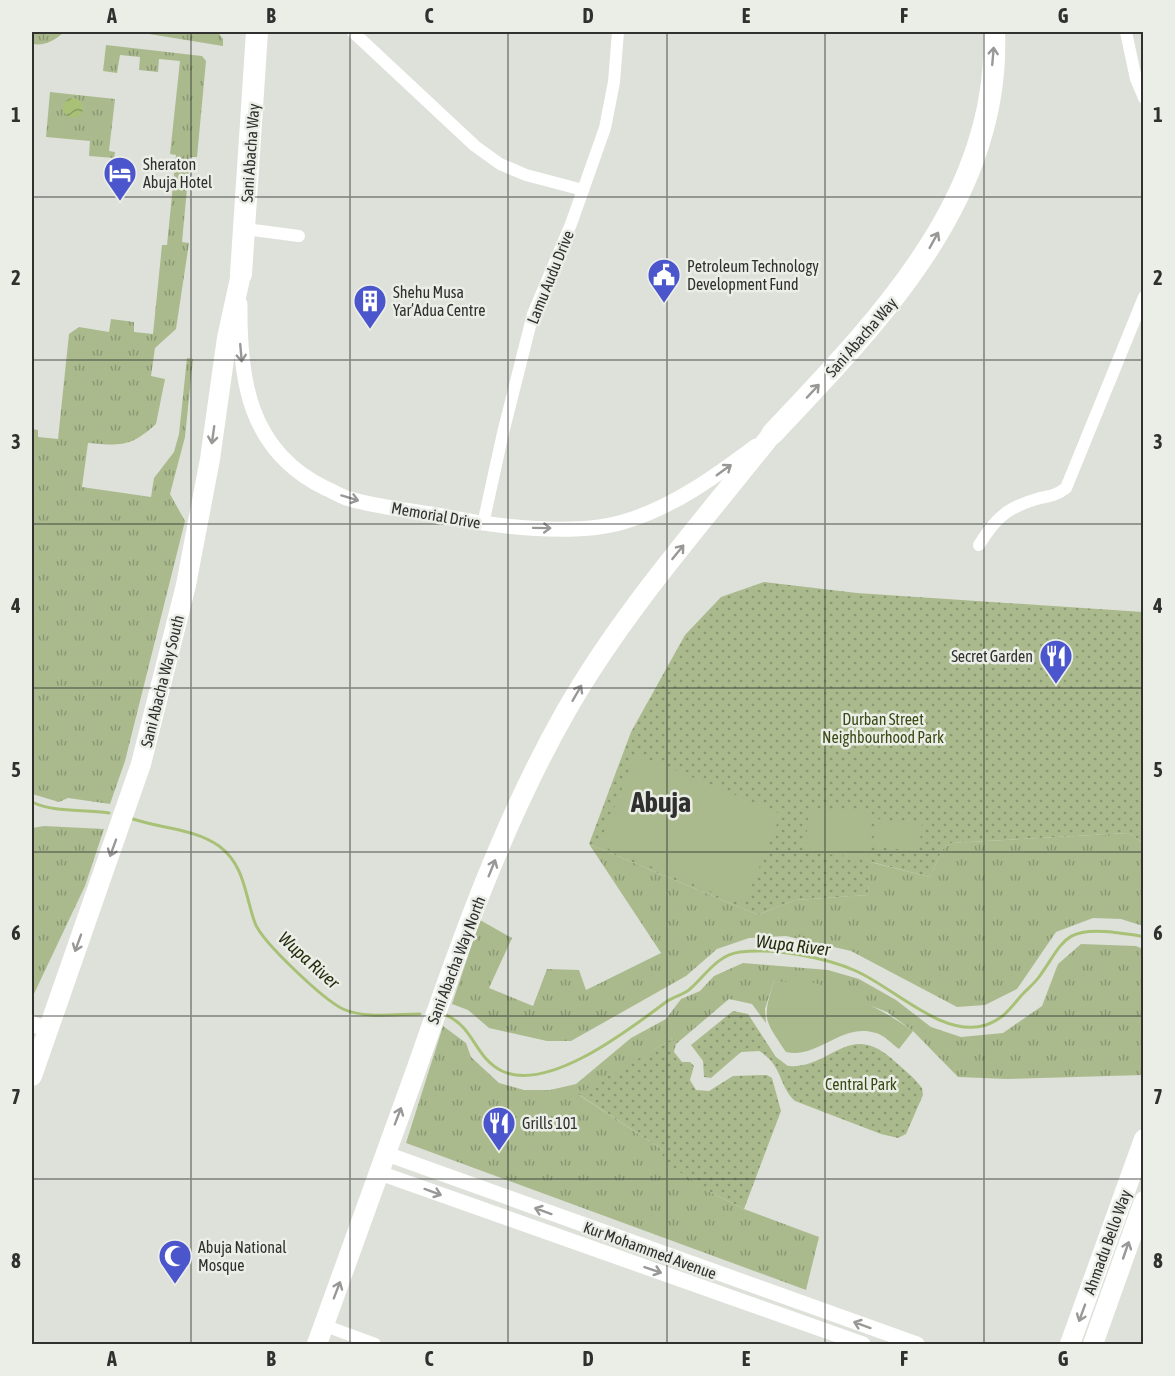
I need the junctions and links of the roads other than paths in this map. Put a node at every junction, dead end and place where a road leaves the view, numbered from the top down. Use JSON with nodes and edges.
{"nodes":[{"id":1,"x":257,"y":32,"type":"edge"},
{"id":2,"x":353,"y":32,"type":"edge"},
{"id":3,"x":618,"y":32,"type":"edge"},
{"id":4,"x":994,"y":32,"type":"edge"},
{"id":5,"x":1126,"y":32,"type":"edge"},
{"id":6,"x":1143,"y":98,"type":"edge"},
{"id":7,"x":583,"y":190,"type":"junction"},
{"id":8,"x":244,"y":229,"type":"junction"},
{"id":9,"x":299,"y":236,"type":"dead end"},
{"id":10,"x":241,"y":274,"type":"junction"},
{"id":11,"x":1143,"y":297,"type":"edge"},
{"id":12,"x":772,"y":434,"type":"junction"},
{"id":13,"x":483,"y":524,"type":"junction"},
{"id":14,"x":979,"y":545,"type":"dead end"},
{"id":15,"x":641,"y":598,"type":"joint"},
{"id":16,"x":39,"y":1026,"type":"edge"},
{"id":17,"x":35,"y":1051,"type":"edge"},
{"id":18,"x":32,"y":1076,"type":"edge"},
{"id":19,"x":1143,"y":1139,"type":"edge"},
{"id":20,"x":384,"y":1153,"type":"junction"},
{"id":21,"x":378,"y":1172,"type":"junction"},
{"id":22,"x":1143,"y":1201,"type":"edge"},
{"id":23,"x":323,"y":1335,"type":"edge"},
{"id":24,"x":837,"y":1340,"type":"edge"},
{"id":25,"x":317,"y":1344,"type":"edge"},
{"id":26,"x":375,"y":1344,"type":"edge"},
{"id":27,"x":863,"y":1344,"type":"edge"},
{"id":28,"x":917,"y":1344,"type":"edge"},
{"id":29,"x":1070,"y":1344,"type":"edge"},
{"id":30,"x":1093,"y":1344,"type":"edge"}],
"edges":[{"from":1,"to":8,"type":"highway","name":"Sani Abacha Way"},
{"from":2,"to":7,"type":"street"},
{"from":3,"to":7,"type":"street","name":"Lamu Audu Drive"},
{"from":12,"to":4,"type":"highway","name":"Sani Abacha Way","one_way":true},
{"from":5,"to":6,"type":"street"},
{"from":7,"to":13,"type":"street","name":"Lamu Audu Drive"},
{"from":8,"to":9,"type":"street"},
{"from":8,"to":10,"type":"highway","name":"Sani Abacha Way"},
{"from":10,"to":13,"type":"street","name":"Memorial Drive","one_way":true},
{"from":10,"to":16,"type":"main road","name":"Sani Abacha Way South","one_way":true},
{"from":11,"to":14,"type":"street"},
{"from":13,"to":12,"type":"street","name":"Memorial Drive","one_way":true},
{"from":15,"to":12,"type":"main road","name":"Sani Abacha Way","one_way":true},
{"from":20,"to":15,"type":"main road","name":"Sani Abacha Way North","one_way":true},
{"from":16,"to":17,"type":"main road","name":"Sani Abacha Way South"},
{"from":17,"to":18,"type":"main road","name":"Sani Abacha Way South"},
{"from":19,"to":29,"type":"main road","name":"Ahmadu Bello Way","one_way":true},
{"from":20,"to":21,"type":"main road","name":"Sani Abacha Way North"},
{"from":28,"to":20,"type":"street","name":"Kur Mohammed Avenue","one_way":true},
{"from":23,"to":21,"type":"main road","name":"Sani Abacha Way North","one_way":true},
{"from":21,"to":24,"type":"street","name":"Kur Mohammed Avenue","one_way":true},
{"from":30,"to":22,"type":"main road","name":"Ahmadu Bello Way","one_way":true},
{"from":23,"to":25,"type":"main road","name":"Sani Abacha Way North"},
{"from":23,"to":26,"type":"street"},
{"from":24,"to":27,"type":"street","name":"Kur Mohammed Avenue"}]}
